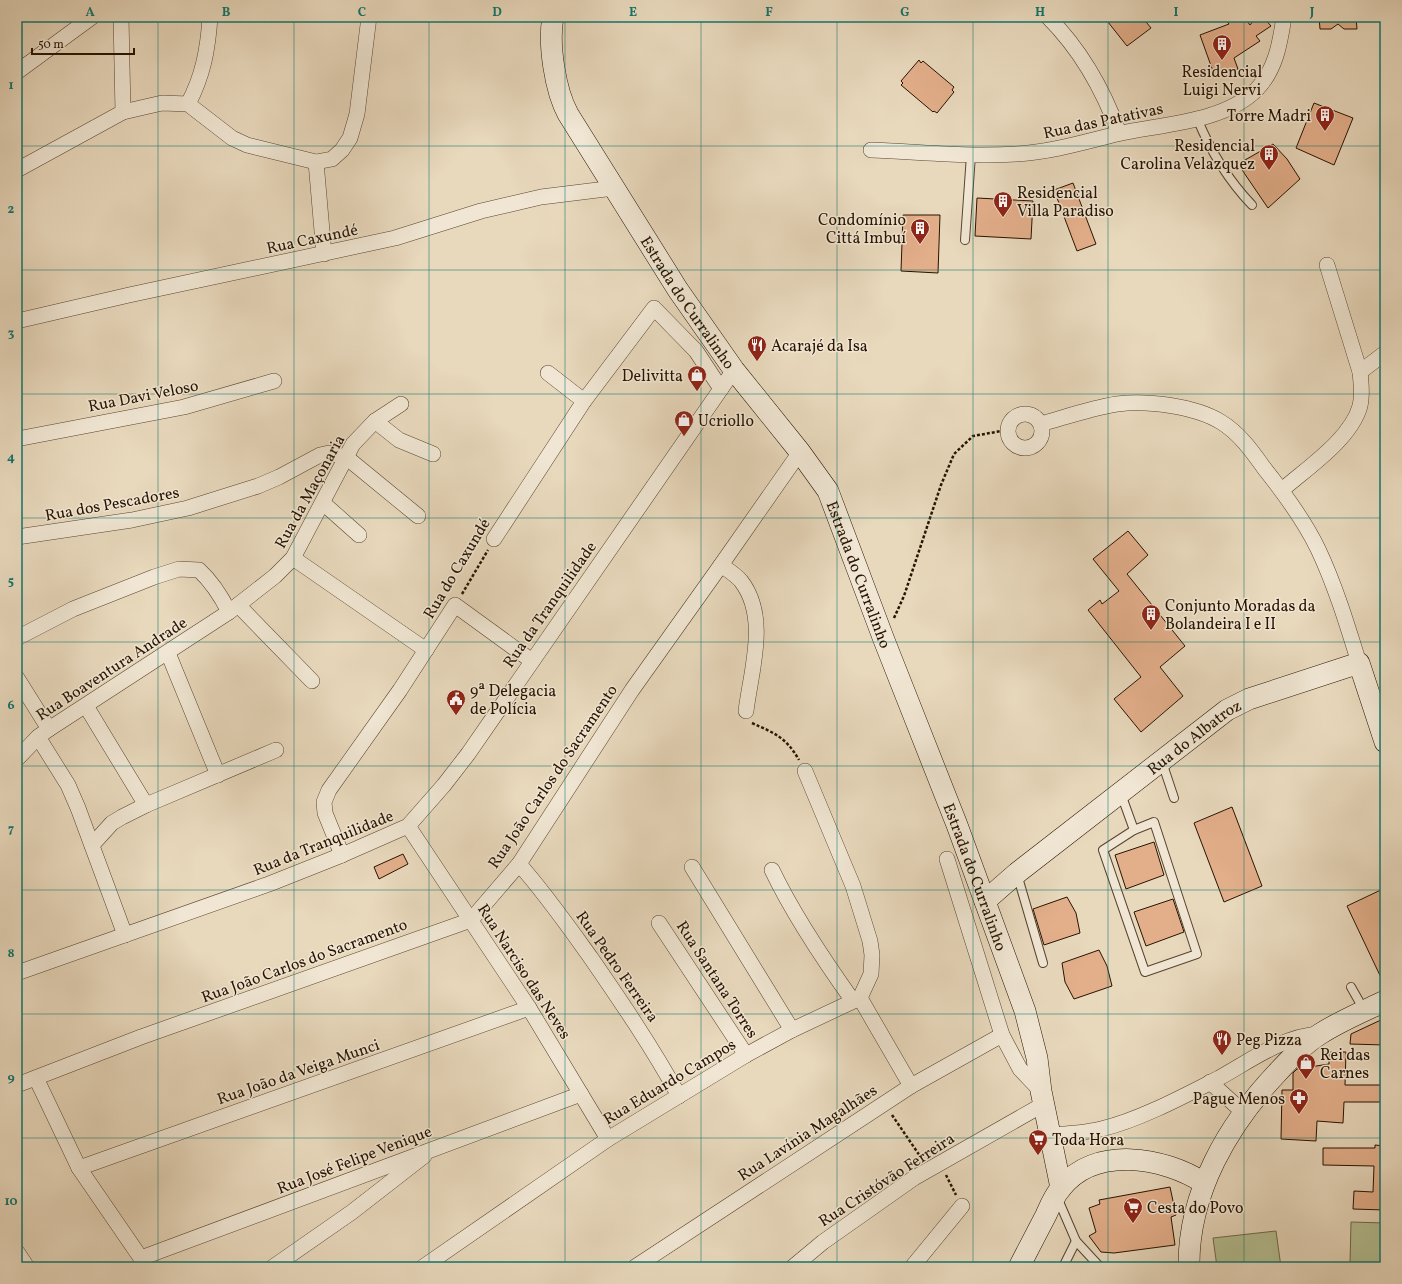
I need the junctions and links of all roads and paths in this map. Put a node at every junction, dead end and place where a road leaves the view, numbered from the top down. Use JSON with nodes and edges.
{"nodes":[{"id":1,"x":92,"y":17,"type":"edge"},
{"id":2,"x":121,"y":17,"type":"edge"},
{"id":3,"x":210,"y":17,"type":"edge"},
{"id":4,"x":369,"y":17,"type":"edge"},
{"id":5,"x":553,"y":17,"type":"edge"},
{"id":6,"x":1048,"y":17,"type":"edge"},
{"id":7,"x":1284,"y":17,"type":"edge"},
{"id":8,"x":17,"y":72,"type":"edge"},
{"id":9,"x":188,"y":104,"type":"junction"},
{"id":10,"x":123,"y":112,"type":"junction"},
{"id":11,"x":1197,"y":118,"type":"junction"},
{"id":12,"x":1119,"y":133,"type":"junction"},
{"id":13,"x":871,"y":150,"type":"dead end"},
{"id":14,"x":972,"y":155,"type":"junction"},
{"id":15,"x":316,"y":162,"type":"junction"},
{"id":16,"x":17,"y":170,"type":"edge"},
{"id":17,"x":614,"y":188,"type":"junction"},
{"id":18,"x":1252,"y":205,"type":"dead end"},
{"id":19,"x":965,"y":240,"type":"dead end"},
{"id":20,"x":324,"y":254,"type":"junction"},
{"id":21,"x":1328,"y":265,"type":"dead end"},
{"id":22,"x":17,"y":321,"type":"edge"},
{"id":23,"x":1385,"y":353,"type":"edge"},
{"id":24,"x":734,"y":370,"type":"junction"},
{"id":25,"x":1360,"y":372,"type":"junction"},
{"id":26,"x":548,"y":373,"type":"dead end"},
{"id":27,"x":274,"y":381,"type":"dead end"},
{"id":28,"x":721,"y":389,"type":"junction"},
{"id":29,"x":584,"y":401,"type":"junction"},
{"id":30,"x":401,"y":404,"type":"dead end"},
{"id":31,"x":375,"y":421,"type":"junction"},
{"id":32,"x":1041,"y":424,"type":"junction"},
{"id":33,"x":1008,"y":430,"type":"junction"},
{"id":34,"x":17,"y":439,"type":"edge"},
{"id":35,"x":800,"y":452,"type":"junction"},
{"id":36,"x":433,"y":454,"type":"dead end"},
{"id":37,"x":346,"y":457,"type":"junction"},
{"id":38,"x":1282,"y":490,"type":"junction"},
{"id":39,"x":323,"y":503,"type":"junction"},
{"id":40,"x":418,"y":516,"type":"dead end"},
{"id":41,"x":359,"y":535,"type":"dead end"},
{"id":42,"x":17,"y":537,"type":"edge"},
{"id":43,"x":494,"y":539,"type":"joint"},
{"id":44,"x":293,"y":558,"type":"junction"},
{"id":45,"x":721,"y":565,"type":"junction"},
{"id":46,"x":455,"y":605,"type":"junction"},
{"id":47,"x":234,"y":608,"type":"junction"},
{"id":48,"x":17,"y":638,"type":"edge"},
{"id":49,"x":884,"y":640,"type":"junction"},
{"id":50,"x":426,"y":650,"type":"junction"},
{"id":51,"x":168,"y":653,"type":"junction"},
{"id":52,"x":532,"y":661,"type":"junction"},
{"id":53,"x":1359,"y":663,"type":"junction"},
{"id":54,"x":17,"y":678,"type":"edge"},
{"id":55,"x":312,"y":681,"type":"dead end"},
{"id":56,"x":86,"y":706,"type":"junction"},
{"id":57,"x":746,"y":710,"type":"joint"},
{"id":58,"x":43,"y":733,"type":"junction"},
{"id":59,"x":1385,"y":742,"type":"edge"},
{"id":60,"x":276,"y":750,"type":"dead end"},
{"id":61,"x":17,"y":759,"type":"edge"},
{"id":62,"x":1162,"y":762,"type":"junction"},
{"id":63,"x":805,"y":771,"type":"joint"},
{"id":64,"x":218,"y":775,"type":"junction"},
{"id":65,"x":1121,"y":794,"type":"junction"},
{"id":66,"x":1174,"y":798,"type":"dead end"},
{"id":67,"x":146,"y":805,"type":"junction"},
{"id":68,"x":408,"y":826,"type":"junction"},
{"id":69,"x":1134,"y":830,"type":"junction"},
{"id":70,"x":92,"y":845,"type":"junction"},
{"id":71,"x":342,"y":855,"type":"junction"},
{"id":72,"x":946,"y":859,"type":"dead end"},
{"id":73,"x":519,"y":864,"type":"junction"},
{"id":74,"x":692,"y":867,"type":"dead end"},
{"id":75,"x":772,"y":870,"type":"dead end"},
{"id":76,"x":1017,"y":873,"type":"junction"},
{"id":77,"x":985,"y":901,"type":"junction"},
{"id":78,"x":471,"y":920,"type":"junction"},
{"id":79,"x":659,"y":923,"type":"dead end"},
{"id":80,"x":125,"y":935,"type":"junction"},
{"id":81,"x":1043,"y":963,"type":"dead end"},
{"id":82,"x":17,"y":973,"type":"edge"},
{"id":83,"x":1351,"y":987,"type":"dead end"},
{"id":84,"x":857,"y":1000,"type":"junction"},
{"id":85,"x":1385,"y":1001,"type":"edge"},
{"id":86,"x":529,"y":1008,"type":"junction"},
{"id":87,"x":1364,"y":1011,"type":"junction"},
{"id":88,"x":792,"y":1030,"type":"junction"},
{"id":89,"x":1320,"y":1034,"type":"junction"},
{"id":90,"x":1002,"y":1035,"type":"junction"},
{"id":91,"x":746,"y":1055,"type":"junction"},
{"id":92,"x":36,"y":1078,"type":"junction"},
{"id":93,"x":1210,"y":1082,"type":"junction"},
{"id":94,"x":17,"y":1085,"type":"edge"},
{"id":95,"x":911,"y":1086,"type":"junction"},
{"id":96,"x":581,"y":1094,"type":"junction"},
{"id":97,"x":679,"y":1096,"type":"junction"},
{"id":98,"x":1042,"y":1098,"type":"junction"},
{"id":99,"x":883,"y":1104,"type":"junction"},
{"id":100,"x":1243,"y":1112,"type":"junction"},
{"id":101,"x":1050,"y":1135,"type":"junction"},
{"id":102,"x":608,"y":1139,"type":"junction"},
{"id":103,"x":433,"y":1149,"type":"junction"},
{"id":104,"x":934,"y":1166,"type":"junction"},
{"id":105,"x":79,"y":1168,"type":"junction"},
{"id":106,"x":1204,"y":1183,"type":"junction"},
{"id":107,"x":1058,"y":1192,"type":"junction"},
{"id":108,"x":962,"y":1206,"type":"joint"},
{"id":109,"x":1076,"y":1241,"type":"junction"},
{"id":110,"x":17,"y":1252,"type":"edge"},
{"id":111,"x":144,"y":1263,"type":"edge"},
{"id":112,"x":27,"y":1267,"type":"edge"},
{"id":113,"x":273,"y":1267,"type":"edge"},
{"id":114,"x":423,"y":1267,"type":"edge"},
{"id":115,"x":635,"y":1267,"type":"edge"},
{"id":116,"x":793,"y":1267,"type":"edge"},
{"id":117,"x":912,"y":1267,"type":"edge"},
{"id":118,"x":1019,"y":1267,"type":"edge"},
{"id":119,"x":1063,"y":1267,"type":"edge"},
{"id":120,"x":1100,"y":1267,"type":"edge"},
{"id":121,"x":1189,"y":1267,"type":"edge"}],
"edges":[{"from":1,"to":8,"type":"street"},
{"from":2,"to":10,"type":"street"},
{"from":3,"to":9,"type":"street"},
{"from":4,"to":15,"type":"street"},
{"from":5,"to":17,"type":"street","name":"Estrada do Curralinho"},
{"from":6,"to":12,"type":"street"},
{"from":7,"to":11,"type":"street","name":"Rua das Patativas"},
{"from":9,"to":10,"type":"street"},
{"from":9,"to":15,"type":"street"},
{"from":10,"to":16,"type":"street"},
{"from":11,"to":12,"type":"street","name":"Rua das Patativas"},
{"from":11,"to":18,"type":"lane"},
{"from":12,"to":14,"type":"street","name":"Rua das Patativas"},
{"from":13,"to":14,"type":"street","name":"Rua das Patativas"},
{"from":14,"to":19,"type":"lane"},
{"from":15,"to":20,"type":"street"},
{"from":17,"to":20,"type":"street","name":"Rua Caxundé"},
{"from":17,"to":24,"type":"street","name":"Estrada do Curralinho"},
{"from":20,"to":22,"type":"street","name":"Rua Caxundé"},
{"from":21,"to":25,"type":"street"},
{"from":23,"to":25,"type":"street"},
{"from":24,"to":28,"type":"street","name":"Rua da Tranquilidade"},
{"from":24,"to":35,"type":"street","name":"Estrada do Curralinho"},
{"from":25,"to":38,"type":"street"},
{"from":26,"to":29,"type":"street"},
{"from":27,"to":34,"type":"street","name":"Rua Davi Veloso"},
{"from":28,"to":29,"type":"street","name":"Rua do Caxundé"},
{"from":28,"to":52,"type":"street","name":"Rua da Tranquilidade"},
{"from":29,"to":43,"type":"street","name":"Rua do Caxundé"},
{"from":30,"to":31,"type":"street","name":"Rua da Maçonaria"},
{"from":31,"to":36,"type":"street"},
{"from":31,"to":37,"type":"street","name":"Rua da Maçonaria"},
{"from":32,"to":33,"type":"street"},
{"from":32,"to":33,"type":"street"},
{"from":32,"to":38,"type":"street"},
{"from":33,"to":49,"type":"path"},
{"from":35,"to":45,"type":"street","name":"Rua João Carlos do Sacramento"},
{"from":35,"to":49,"type":"street","name":"Estrada do Curralinho"},
{"from":37,"to":39,"type":"street","name":"Rua da Maçonaria"},
{"from":37,"to":40,"type":"street"},
{"from":37,"to":42,"type":"street","name":"Rua dos Pescadores"},
{"from":38,"to":53,"type":"street"},
{"from":39,"to":41,"type":"street"},
{"from":39,"to":44,"type":"street","name":"Rua da Maçonaria"},
{"from":43,"to":46,"type":"path","name":"Rua do Caxundé"},
{"from":44,"to":47,"type":"street","name":"Rua da Maçonaria"},
{"from":44,"to":50,"type":"street"},
{"from":45,"to":57,"type":"street"},
{"from":45,"to":73,"type":"street","name":"Rua João Carlos do Sacramento"},
{"from":46,"to":50,"type":"street","name":"Rua do Caxundé"},
{"from":46,"to":52,"type":"street"},
{"from":47,"to":48,"type":"street"},
{"from":47,"to":51,"type":"street","name":"Rua Boaventura Andrade"},
{"from":47,"to":55,"type":"street"},
{"from":49,"to":77,"type":"street","name":"Estrada do Curralinho"},
{"from":50,"to":71,"type":"street","name":"Rua do Caxundé"},
{"from":51,"to":56,"type":"street","name":"Rua Boaventura Andrade"},
{"from":51,"to":64,"type":"street"},
{"from":52,"to":68,"type":"street","name":"Rua da Tranquilidade"},
{"from":53,"to":59,"type":"street"},
{"from":53,"to":62,"type":"street","name":"Rua do Albatroz"},
{"from":54,"to":58,"type":"street"},
{"from":56,"to":58,"type":"street","name":"Rua Boaventura Andrade"},
{"from":56,"to":67,"type":"street"},
{"from":57,"to":63,"type":"path"},
{"from":58,"to":61,"type":"street","name":"Rua Boaventura Andrade"},
{"from":58,"to":70,"type":"street"},
{"from":60,"to":64,"type":"street"},
{"from":62,"to":65,"type":"street","name":"Rua do Albatroz"},
{"from":62,"to":66,"type":"lane"},
{"from":63,"to":84,"type":"street"},
{"from":64,"to":67,"type":"street"},
{"from":65,"to":69,"type":"lane"},
{"from":65,"to":76,"type":"street","name":"Rua do Albatroz"},
{"from":67,"to":70,"type":"street"},
{"from":68,"to":71,"type":"street","name":"Rua da Tranquilidade"},
{"from":68,"to":78,"type":"street","name":"Rua Narciso das Neves"},
{"from":69,"to":69,"type":"lane"},
{"from":70,"to":80,"type":"street"},
{"from":71,"to":80,"type":"street","name":"Rua da Tranquilidade"},
{"from":72,"to":90,"type":"street"},
{"from":73,"to":78,"type":"street","name":"Rua João Carlos do Sacramento"},
{"from":73,"to":97,"type":"street","name":"Rua Pedro Ferreira"},
{"from":74,"to":88,"type":"street"},
{"from":75,"to":84,"type":"street"},
{"from":76,"to":77,"type":"street","name":"Rua do Albatroz"},
{"from":76,"to":81,"type":"lane"},
{"from":77,"to":98,"type":"street","name":"Estrada do Curralinho"},
{"from":78,"to":86,"type":"street","name":"Rua Narciso das Neves"},
{"from":78,"to":92,"type":"street","name":"Rua João Carlos do Sacramento"},
{"from":79,"to":91,"type":"street","name":"Rua Santana Torres"},
{"from":80,"to":82,"type":"street","name":"Rua da Tranquilidade"},
{"from":83,"to":87,"type":"lane"},
{"from":84,"to":88,"type":"street","name":"Rua Eduardo Campos"},
{"from":84,"to":95,"type":"street"},
{"from":85,"to":87,"type":"street"},
{"from":86,"to":96,"type":"street","name":"Rua Narciso das Neves"},
{"from":86,"to":105,"type":"street","name":"Rua João da Veiga Munci"},
{"from":87,"to":89,"type":"street"},
{"from":88,"to":91,"type":"street","name":"Rua Eduardo Campos"},
{"from":89,"to":93,"type":"street"},
{"from":89,"to":100,"type":"street"},
{"from":90,"to":95,"type":"street","name":"Rua Lavínia Magalhães"},
{"from":90,"to":98,"type":"street"},
{"from":91,"to":97,"type":"street","name":"Rua Eduardo Campos"},
{"from":92,"to":94,"type":"street","name":"Rua João Carlos do Sacramento"},
{"from":92,"to":105,"type":"street"},
{"from":93,"to":100,"type":"street"},
{"from":93,"to":101,"type":"street"},
{"from":95,"to":99,"type":"street","name":"Rua Lavínia Magalhães"},
{"from":96,"to":102,"type":"street","name":"Rua Narciso das Neves"},
{"from":96,"to":103,"type":"street","name":"Rua José Felipe Venique"},
{"from":97,"to":102,"type":"street","name":"Rua Eduardo Campos"},
{"from":98,"to":101,"type":"street","name":"Estrada do Curralinho"},
{"from":98,"to":104,"type":"street","name":"Rua Cristóvão Ferreira"},
{"from":99,"to":104,"type":"path"},
{"from":99,"to":115,"type":"street","name":"Rua Lavínia Magalhães"},
{"from":100,"to":106,"type":"street"},
{"from":101,"to":107,"type":"street","name":"Estrada do Curralinho"},
{"from":102,"to":114,"type":"street","name":"Rua Eduardo Campos"},
{"from":103,"to":111,"type":"street","name":"Rua José Felipe Venique"},
{"from":103,"to":113,"type":"street"},
{"from":104,"to":108,"type":"path"},
{"from":104,"to":116,"type":"street","name":"Rua Cristóvão Ferreira"},
{"from":105,"to":111,"type":"street"},
{"from":106,"to":107,"type":"street"},
{"from":106,"to":121,"type":"street"},
{"from":107,"to":109,"type":"lane"},
{"from":107,"to":118,"type":"street"},
{"from":108,"to":117,"type":"street"},
{"from":109,"to":119,"type":"lane"},
{"from":109,"to":120,"type":"lane"},
{"from":110,"to":112,"type":"street"}]}
